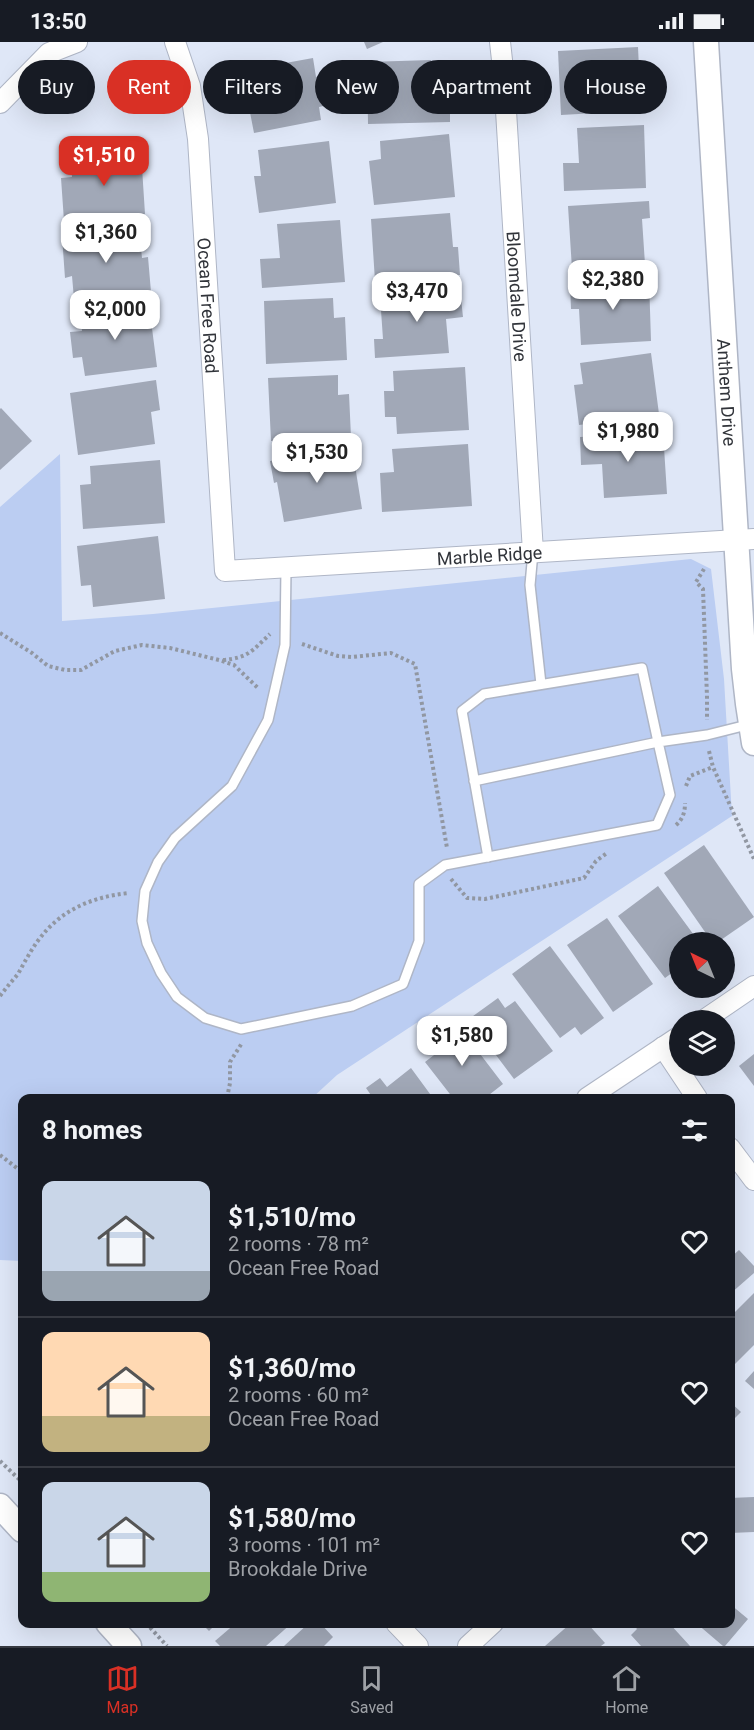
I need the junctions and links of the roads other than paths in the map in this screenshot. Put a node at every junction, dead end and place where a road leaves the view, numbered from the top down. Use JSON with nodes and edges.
{"nodes":[{"id":1,"x":77,"y":42,"type":"edge"},
{"id":2,"x":175,"y":42,"type":"edge"},
{"id":3,"x":500,"y":42,"type":"edge"},
{"id":4,"x":706,"y":42,"type":"edge"},
{"id":5,"x":0,"y":103,"type":"edge"},
{"id":6,"x":745,"y":539,"type":"edge"},
{"id":7,"x":533,"y":552,"type":"junction"},
{"id":8,"x":286,"y":568,"type":"junction"},
{"id":9,"x":225,"y":571,"type":"joint"},
{"id":10,"x":541,"y":684,"type":"junction"},
{"id":11,"x":752,"y":734,"type":"edge"},
{"id":12,"x":658,"y":742,"type":"junction"},
{"id":13,"x":474,"y":782,"type":"junction"},
{"id":14,"x":488,"y":857,"type":"junction"},
{"id":15,"x":754,"y":986,"type":"edge"},
{"id":16,"x":719,"y":1010,"type":"edge"},
{"id":17,"x":669,"y":1043,"type":"edge"},
{"id":18,"x":663,"y":1047,"type":"junction"},
{"id":19,"x":593,"y":1094,"type":"edge"},
{"id":20,"x":694,"y":1094,"type":"edge"},
{"id":21,"x":735,"y":1155,"type":"edge"},
{"id":22,"x":754,"y":1180,"type":"edge"},
{"id":23,"x":0,"y":1506,"type":"edge"},
{"id":24,"x":18,"y":1526,"type":"edge"},
{"id":25,"x":113,"y":1628,"type":"edge"},
{"id":26,"x":401,"y":1628,"type":"edge"},
{"id":27,"x":488,"y":1628,"type":"edge"},
{"id":28,"x":129,"y":1646,"type":"edge"},
{"id":29,"x":418,"y":1646,"type":"edge"},
{"id":30,"x":468,"y":1646,"type":"edge"}],
"edges":[{"from":1,"to":5,"type":"street"},
{"from":2,"to":9,"type":"street","name":"Ocean Free Road"},
{"from":3,"to":7,"type":"street","name":"Bloomdale Drive"},
{"from":4,"to":6,"type":"street","name":"Anthem Drive"},
{"from":6,"to":7,"type":"street","name":"Marble Ridge"},
{"from":6,"to":11,"type":"street","name":"Anthem Drive"},
{"from":7,"to":8,"type":"street","name":"Marble Ridge"},
{"from":7,"to":10,"type":"lane"},
{"from":8,"to":9,"type":"street","name":"Marble Ridge"},
{"from":8,"to":14,"type":"lane"},
{"from":10,"to":12,"type":"lane"},
{"from":10,"to":13,"type":"lane"},
{"from":11,"to":12,"type":"lane"},
{"from":12,"to":13,"type":"lane"},
{"from":12,"to":14,"type":"lane"},
{"from":13,"to":14,"type":"lane"},
{"from":15,"to":16,"type":"street"},
{"from":17,"to":18,"type":"street"},
{"from":18,"to":19,"type":"street"},
{"from":18,"to":20,"type":"street"},
{"from":21,"to":22,"type":"street"},
{"from":23,"to":24,"type":"street"},
{"from":25,"to":28,"type":"street"},
{"from":26,"to":29,"type":"street"},
{"from":27,"to":30,"type":"street"}]}
